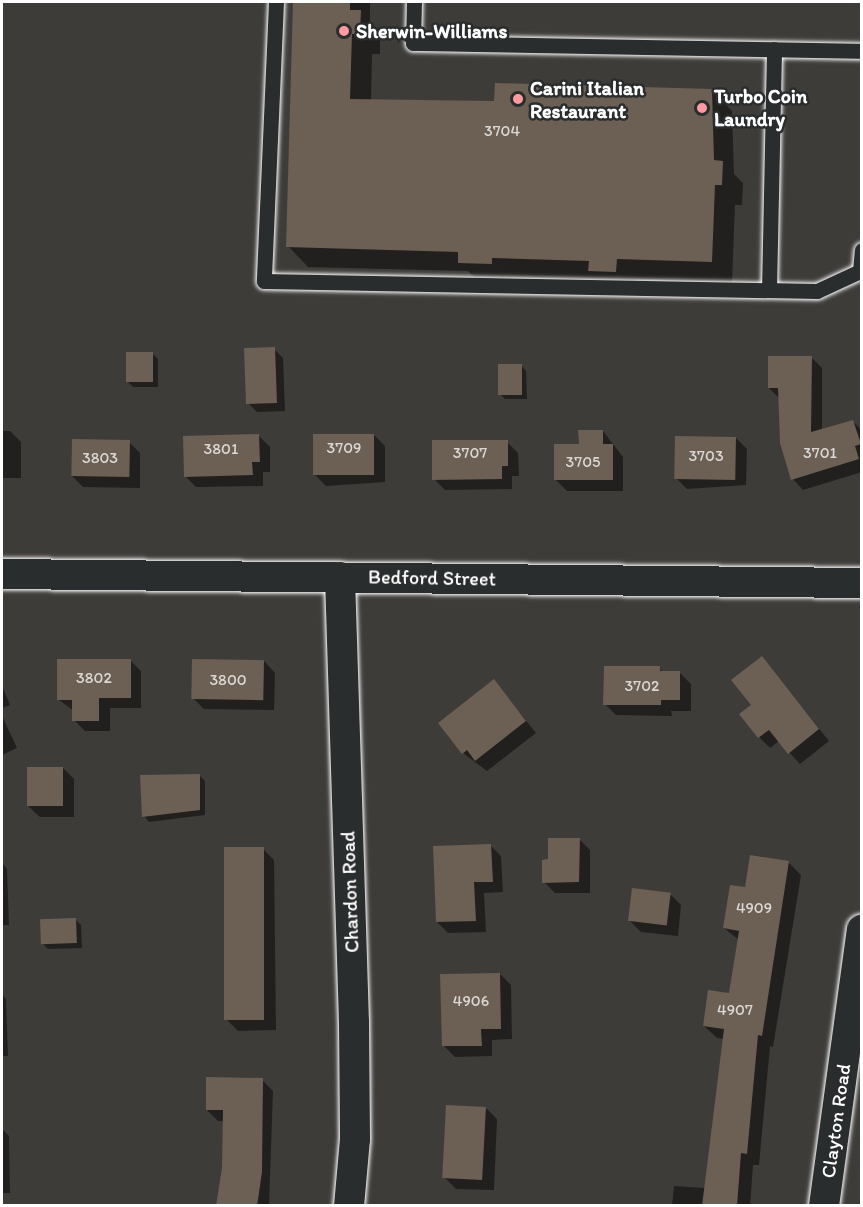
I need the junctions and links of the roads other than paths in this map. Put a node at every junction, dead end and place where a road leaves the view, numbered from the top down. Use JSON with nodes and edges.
{"nodes":[{"id":1,"x":276,"y":2,"type":"edge"},
{"id":2,"x":414,"y":2,"type":"edge"},
{"id":3,"x":774,"y":49,"type":"junction"},
{"id":4,"x":861,"y":51,"type":"edge"},
{"id":5,"x":861,"y":250,"type":"edge"},
{"id":6,"x":769,"y":290,"type":"junction"},
{"id":7,"x":2,"y":574,"type":"edge"},
{"id":8,"x":340,"y":577,"type":"junction"},
{"id":9,"x":861,"y":583,"type":"edge"},
{"id":10,"x":861,"y":930,"type":"edge"},
{"id":11,"x":349,"y":1206,"type":"edge"},
{"id":12,"x":824,"y":1206,"type":"edge"}],
"edges":[{"from":1,"to":6,"type":"lane"},
{"from":2,"to":3,"type":"lane"},
{"from":3,"to":4,"type":"lane"},
{"from":3,"to":6,"type":"lane"},
{"from":5,"to":6,"type":"lane"},
{"from":7,"to":8,"type":"street","name":"Bedford Street"},
{"from":8,"to":9,"type":"street","name":"Bedford Street"},
{"from":8,"to":11,"type":"street","name":"Chardon Road"},
{"from":10,"to":12,"type":"street","name":"Clayton Road"}]}
